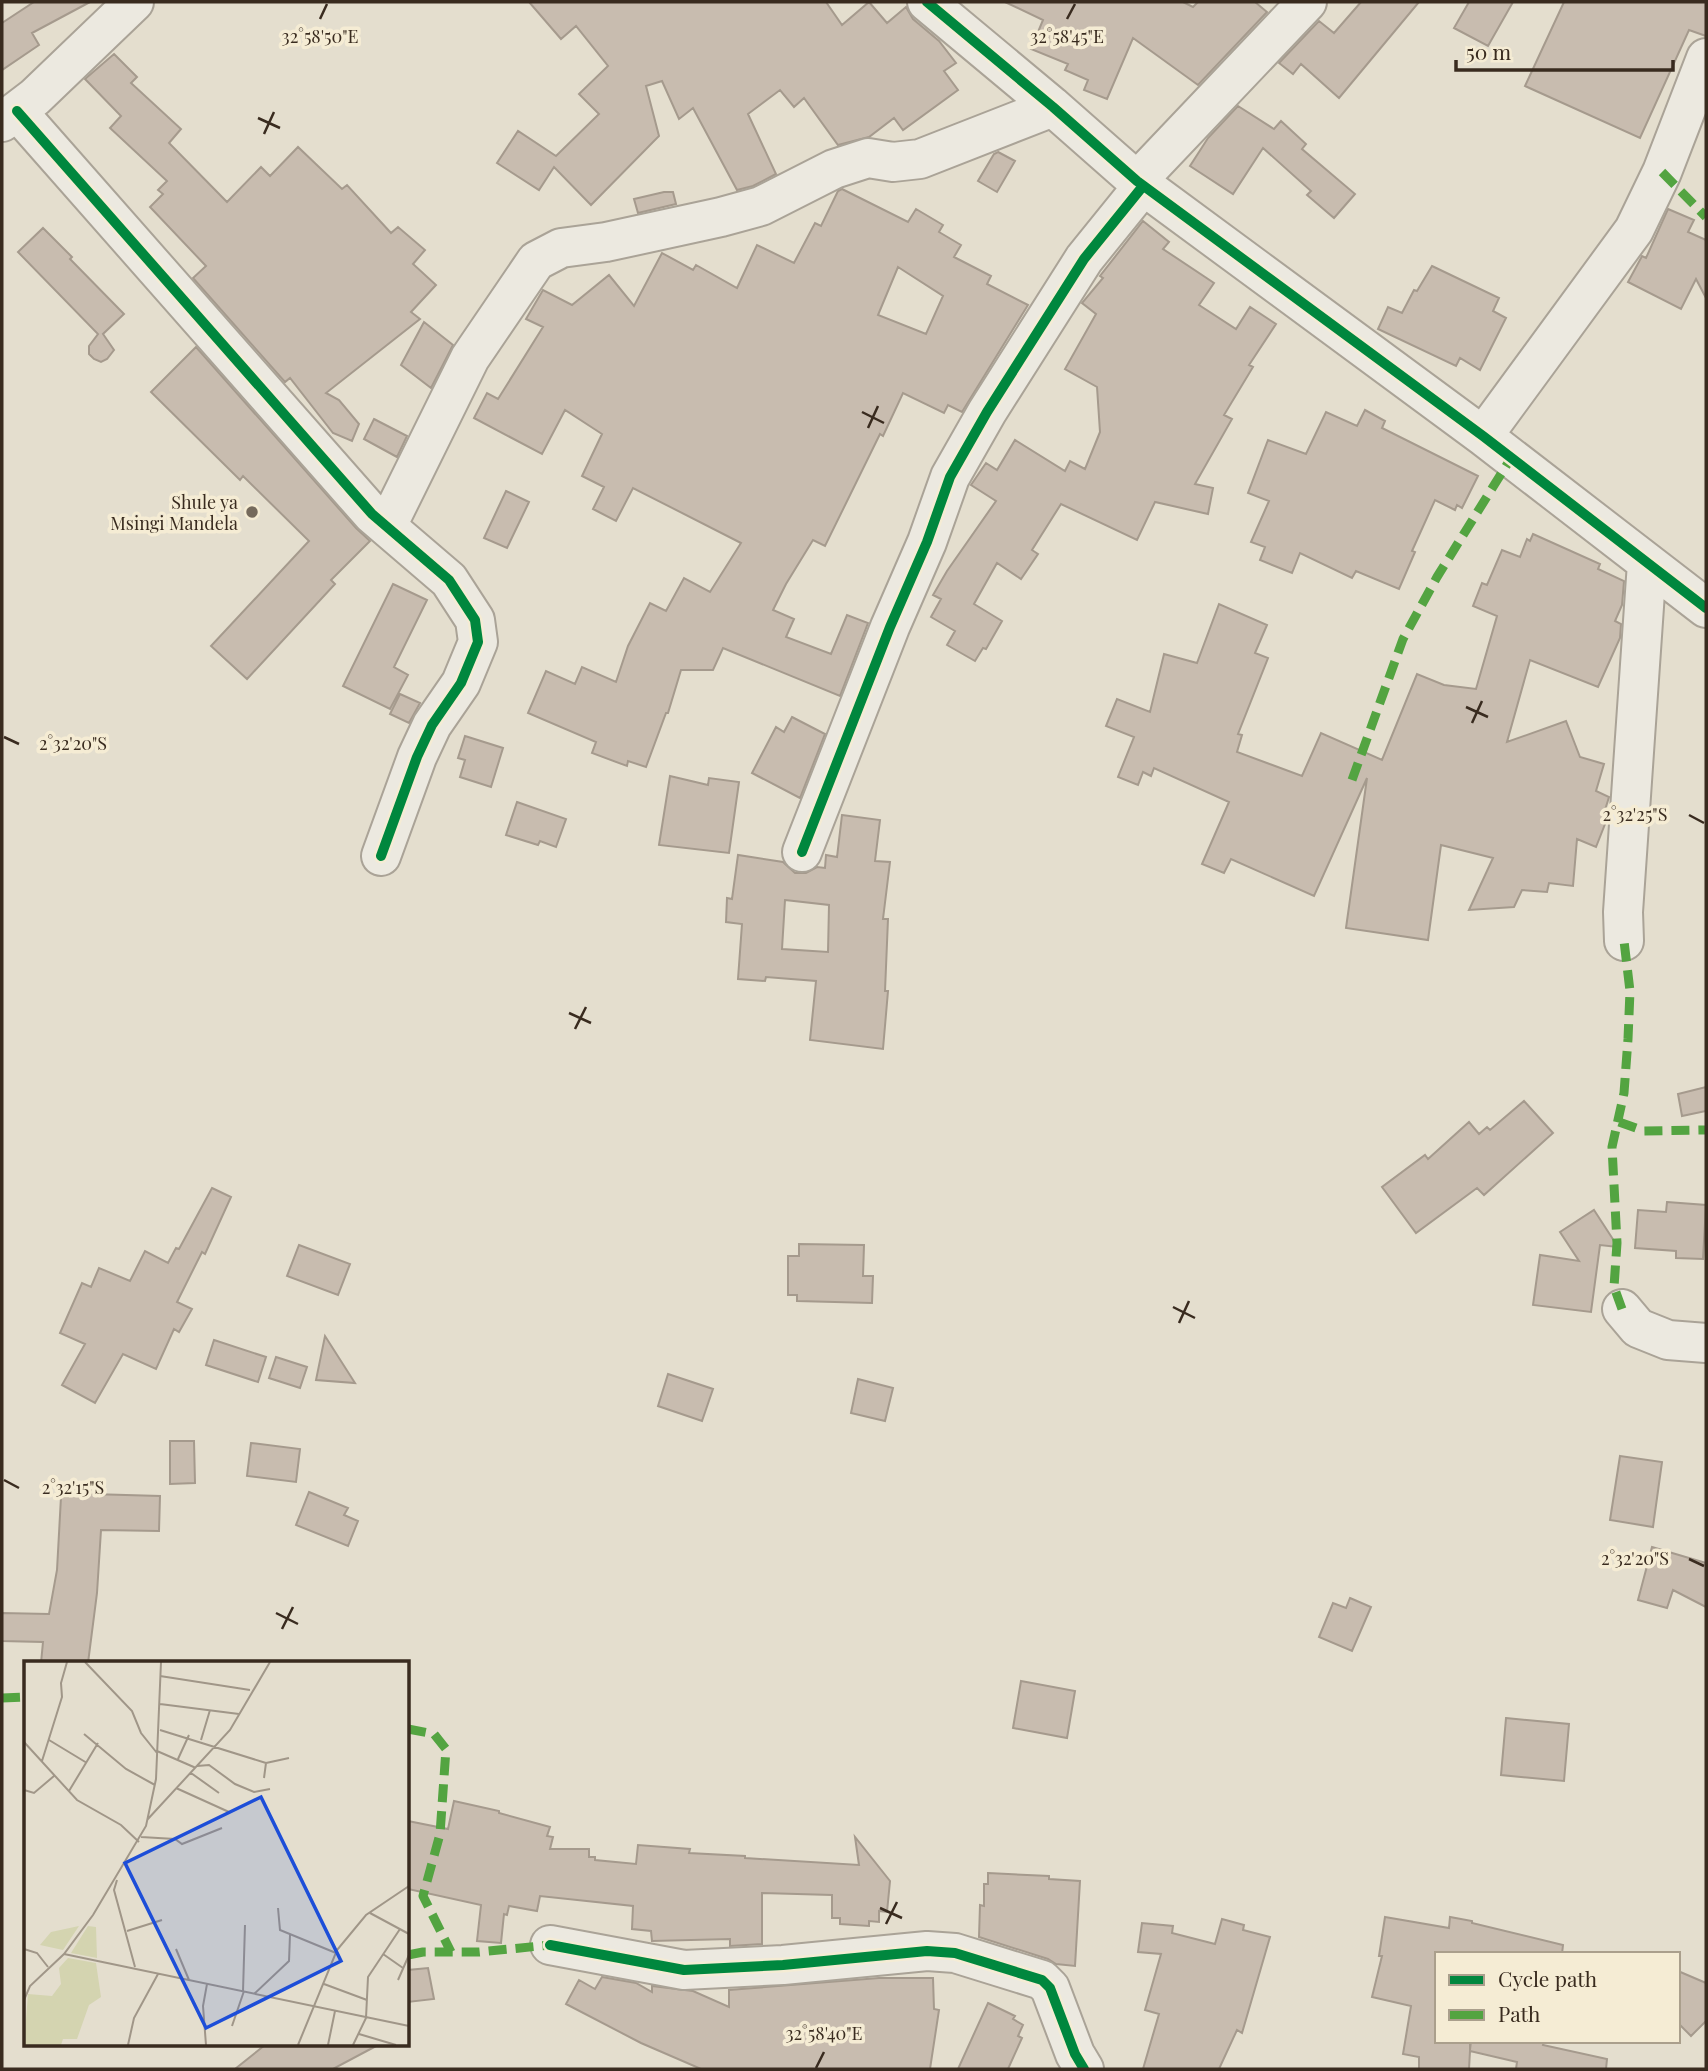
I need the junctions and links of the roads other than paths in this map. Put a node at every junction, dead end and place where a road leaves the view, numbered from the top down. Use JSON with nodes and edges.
{"nodes":[{"id":1,"x":134,"y":2,"type":"edge"},
{"id":2,"x":927,"y":2,"type":"edge"},
{"id":3,"x":1307,"y":2,"type":"edge"},
{"id":4,"x":1706,"y":58,"type":"edge"},
{"id":5,"x":1053,"y":107,"type":"junction"},
{"id":6,"x":9,"y":116,"type":"edge"},
{"id":7,"x":1140,"y":184,"type":"junction"},
{"id":8,"x":1483,"y":436,"type":"junction"},
{"id":9,"x":387,"y":526,"type":"junction"},
{"id":10,"x":1647,"y":564,"type":"junction"},
{"id":11,"x":1706,"y":608,"type":"edge"},
{"id":12,"x":802,"y":852,"type":"dead end"},
{"id":13,"x":381,"y":856,"type":"dead end"},
{"id":14,"x":1624,"y":941,"type":"dead end"},
{"id":15,"x":1622,"y":1309,"type":"dead end"},
{"id":16,"x":1706,"y":1343,"type":"edge"},
{"id":17,"x":551,"y":1945,"type":"dead end"},
{"id":18,"x":1084,"y":2069,"type":"edge"}],
"edges":[{"from":1,"to":6,"type":"street"},
{"from":2,"to":5,"type":"street"},
{"from":3,"to":7,"type":"street"},
{"from":4,"to":8,"type":"street"},
{"from":5,"to":7,"type":"street"},
{"from":5,"to":9,"type":"street"},
{"from":6,"to":9,"type":"street"},
{"from":7,"to":8,"type":"street"},
{"from":7,"to":12,"type":"street"},
{"from":8,"to":10,"type":"street"},
{"from":9,"to":13,"type":"street"},
{"from":10,"to":11,"type":"street"},
{"from":10,"to":14,"type":"street"},
{"from":15,"to":16,"type":"street"},
{"from":17,"to":18,"type":"street"}]}
